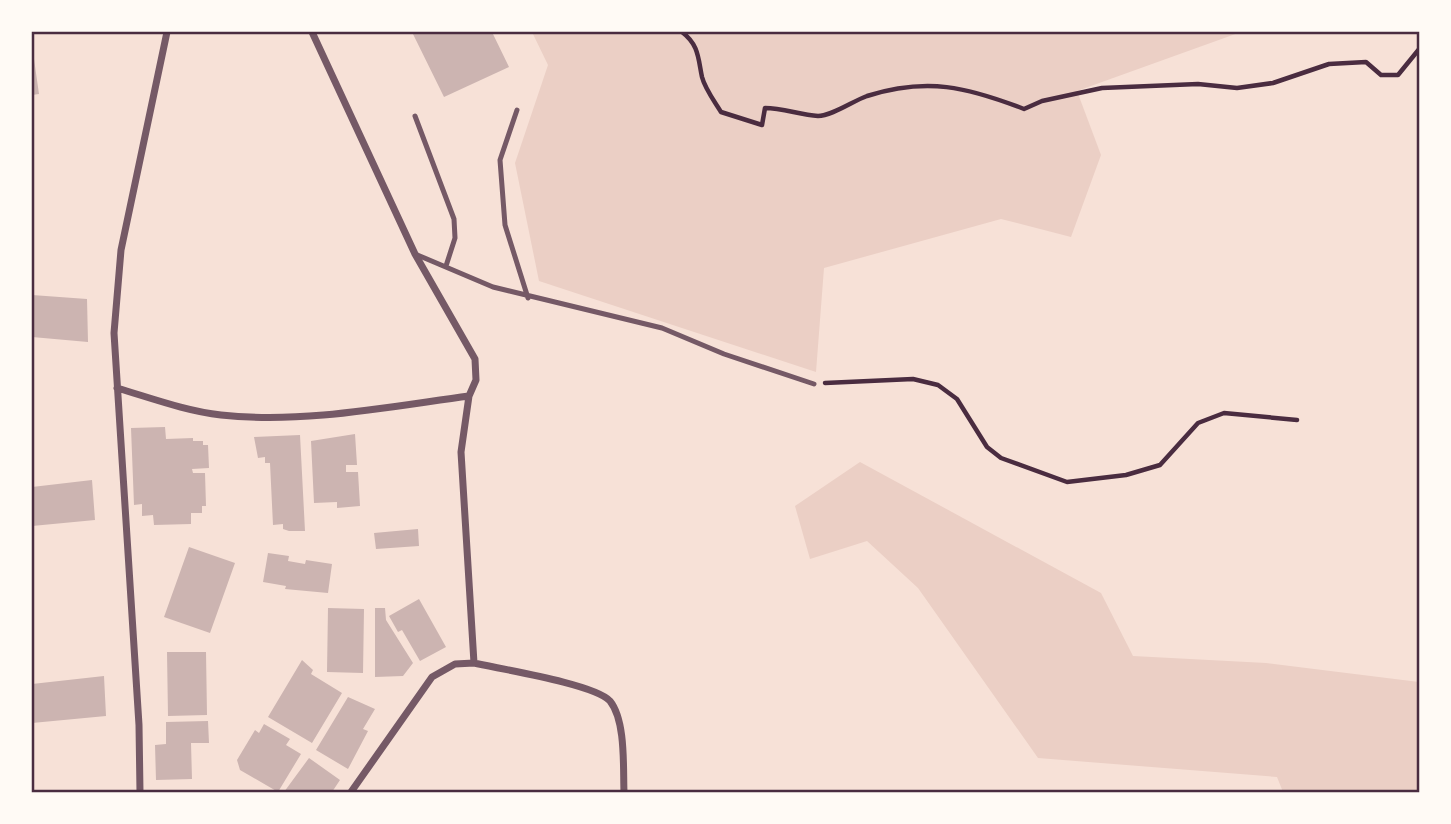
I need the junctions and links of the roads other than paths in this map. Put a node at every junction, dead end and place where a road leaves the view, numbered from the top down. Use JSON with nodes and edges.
{"nodes":[{"id":1,"x":167,"y":32,"type":"edge"},
{"id":2,"x":312,"y":32,"type":"edge"},
{"id":3,"x":517,"y":110,"type":"dead end"},
{"id":4,"x":415,"y":116,"type":"dead end"},
{"id":5,"x":415,"y":254,"type":"junction"},
{"id":6,"x":446,"y":266,"type":"junction"},
{"id":7,"x":528,"y":298,"type":"junction"},
{"id":8,"x":814,"y":384,"type":"road end"},
{"id":9,"x":117,"y":388,"type":"junction"},
{"id":10,"x":469,"y":396,"type":"junction"},
{"id":11,"x":474,"y":663,"type":"junction"},
{"id":12,"x":140,"y":793,"type":"edge"},
{"id":13,"x":351,"y":793,"type":"edge"},
{"id":14,"x":625,"y":793,"type":"edge"}],
"edges":[{"from":1,"to":9,"type":"street"},
{"from":2,"to":5,"type":"street"},
{"from":3,"to":7,"type":"lane"},
{"from":4,"to":6,"type":"lane"},
{"from":5,"to":6,"type":"lane"},
{"from":5,"to":10,"type":"street"},
{"from":6,"to":7,"type":"lane"},
{"from":7,"to":8,"type":"lane"},
{"from":9,"to":10,"type":"street"},
{"from":9,"to":12,"type":"street"},
{"from":10,"to":11,"type":"street"},
{"from":11,"to":13,"type":"street"},
{"from":11,"to":14,"type":"street"}]}
